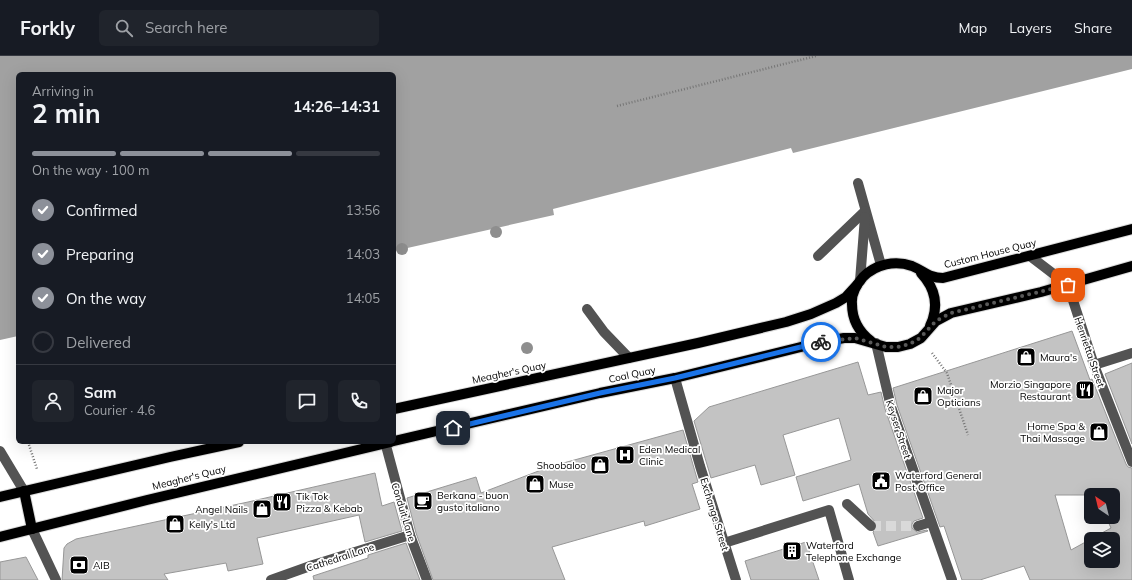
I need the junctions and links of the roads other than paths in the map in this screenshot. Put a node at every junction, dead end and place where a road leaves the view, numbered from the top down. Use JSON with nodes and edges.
{"nodes":[{"id":1,"x":858,"y":183,"type":"dead end"},
{"id":2,"x":865,"y":211,"type":"junction"},
{"id":3,"x":1132,"y":228,"type":"edge"},
{"id":4,"x":818,"y":256,"type":"dead end"},
{"id":5,"x":1030,"y":256,"type":"junction"},
{"id":6,"x":881,"y":265,"type":"junction"},
{"id":7,"x":912,"y":266,"type":"junction"},
{"id":8,"x":1132,"y":266,"type":"edge"},
{"id":9,"x":858,"y":283,"type":"junction"},
{"id":10,"x":1068,"y":285,"type":"junction"},
{"id":11,"x":587,"y":309,"type":"dead end"},
{"id":12,"x":929,"y":329,"type":"junction"},
{"id":13,"x":875,"y":343,"type":"junction"},
{"id":14,"x":1132,"y":353,"type":"edge"},
{"id":15,"x":629,"y":358,"type":"junction"},
{"id":16,"x":1094,"y":365,"type":"junction"},
{"id":17,"x":675,"y":378,"type":"junction"},
{"id":18,"x":396,"y":409,"type":"edge"},
{"id":19,"x":396,"y":440,"type":"edge"},
{"id":20,"x":230,"y":444,"type":"edge"},
{"id":21,"x":381,"y":444,"type":"edge"},
{"id":22,"x":389,"y":444,"type":"edge"},
{"id":23,"x":0,"y":452,"type":"edge"},
{"id":24,"x":1132,"y":462,"type":"edge"},
{"id":25,"x":24,"y":491,"type":"junction"},
{"id":26,"x":0,"y":497,"type":"edge"},
{"id":27,"x":847,"y":504,"type":"dead end"},
{"id":28,"x":931,"y":522,"type":"junction"},
{"id":29,"x":871,"y":526,"type":"tunnel mouth"},
{"id":30,"x":918,"y":526,"type":"tunnel mouth"},
{"id":31,"x":32,"y":529,"type":"junction"},
{"id":32,"x":410,"y":535,"type":"junction"},
{"id":33,"x":0,"y":537,"type":"edge"},
{"id":34,"x":724,"y":543,"type":"junction"},
{"id":35,"x":56,"y":580,"type":"edge"},
{"id":36,"x":271,"y":580,"type":"edge"},
{"id":37,"x":427,"y":580,"type":"edge"},
{"id":38,"x":736,"y":580,"type":"edge"},
{"id":39,"x":849,"y":580,"type":"edge"},
{"id":40,"x":952,"y":580,"type":"edge"}],
"edges":[{"from":1,"to":2,"type":"street"},
{"from":2,"to":4,"type":"street"},
{"from":2,"to":6,"type":"street"},
{"from":2,"to":9,"type":"street"},
{"from":3,"to":5,"type":"main road","name":"Custom House Quay"},
{"from":5,"to":7,"type":"main road","name":"Custom House Quay"},
{"from":5,"to":10,"type":"street"},
{"from":6,"to":7,"type":"main road","name":"Custom House Quay"},
{"from":6,"to":9,"type":"main road"},
{"from":7,"to":12,"type":"main road"},
{"from":8,"to":10,"type":"main road"},
{"from":9,"to":13,"type":"main road"},
{"from":9,"to":15,"type":"main road","name":"Coal Quay"},
{"from":10,"to":12,"type":"main road"},
{"from":10,"to":16,"type":"street","name":"Henrietta Street"},
{"from":11,"to":15,"type":"street"},
{"from":12,"to":13,"type":"main road"},
{"from":13,"to":17,"type":"main road","name":"Coal Quay"},
{"from":13,"to":28,"type":"street","name":"Keyser Street"},
{"from":14,"to":16,"type":"street"},
{"from":15,"to":18,"type":"main road","name":"Meagher's Quay"},
{"from":16,"to":24,"type":"street","name":"Henrietta Street"},
{"from":17,"to":19,"type":"main road","name":"Coal Quay"},
{"from":17,"to":34,"type":"street","name":"Exchange Street"},
{"from":20,"to":25,"type":"main road"},
{"from":21,"to":31,"type":"main road","name":"Meagher's Quay"},
{"from":22,"to":32,"type":"street","name":"Conduit Lane"},
{"from":23,"to":25,"type":"street"},
{"from":25,"to":26,"type":"main road"},
{"from":25,"to":31,"type":"main road"},
{"from":27,"to":29,"type":"street"},
{"from":28,"to":30,"type":"street"},
{"from":28,"to":40,"type":"street","name":"Keyser Street"},
{"from":31,"to":33,"type":"main road","name":"Meagher's Quay"},
{"from":31,"to":35,"type":"street"},
{"from":32,"to":36,"type":"street","name":"Cathedral Lane"},
{"from":32,"to":37,"type":"street","name":"Conduit Lane"},
{"from":34,"to":38,"type":"street","name":"Exchange Street"},
{"from":34,"to":39,"type":"street"}]}
